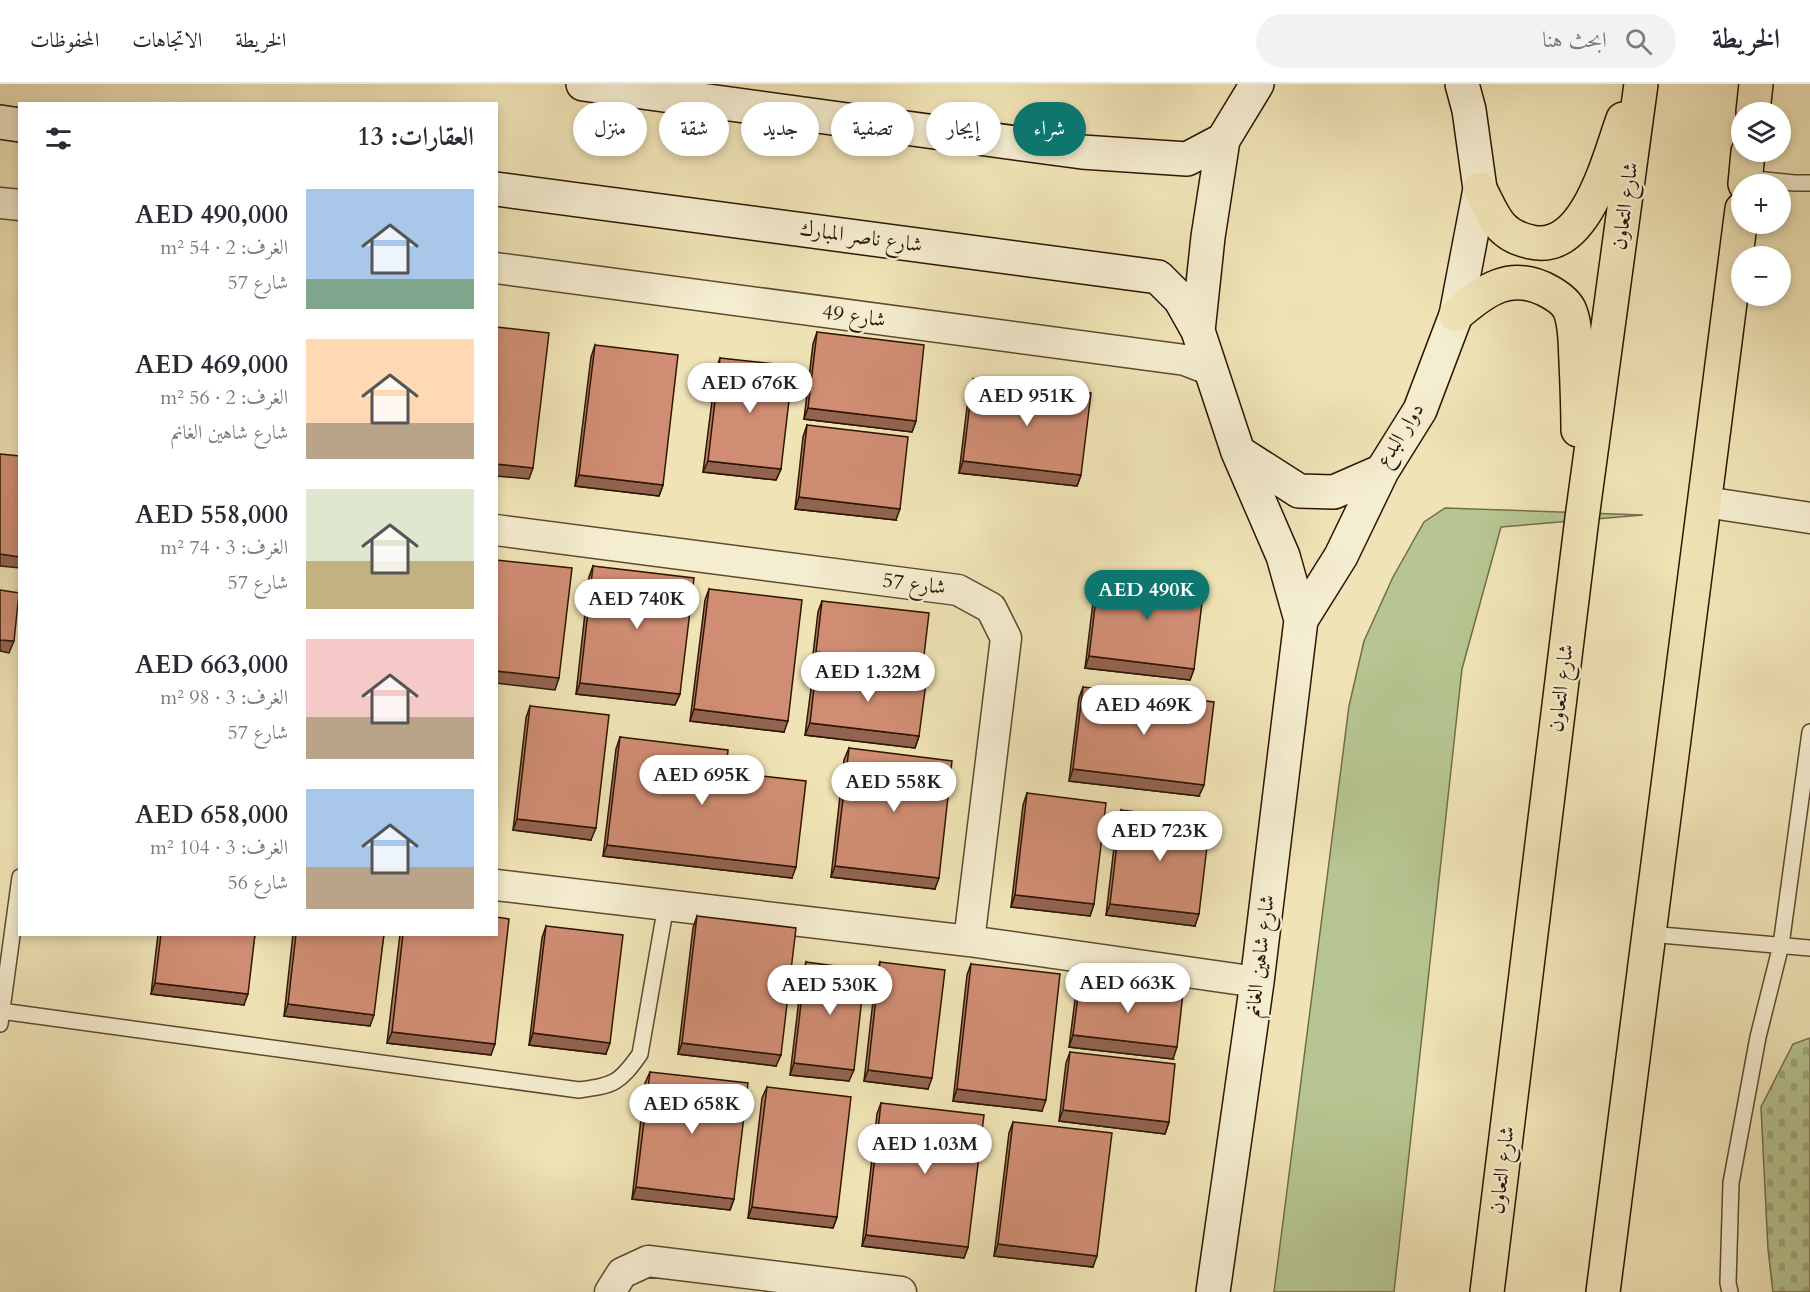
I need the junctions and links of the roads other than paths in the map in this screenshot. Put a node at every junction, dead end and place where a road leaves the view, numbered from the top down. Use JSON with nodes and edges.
{"nodes":[{"id":1,"x":583,"y":84,"type":"edge"},
{"id":2,"x":1257,"y":84,"type":"edge"},
{"id":3,"x":1462,"y":84,"type":"edge"},
{"id":4,"x":1636,"y":84,"type":"edge"},
{"id":5,"x":1641,"y":84,"type":"edge"},
{"id":6,"x":1756,"y":84,"type":"edge"},
{"id":7,"x":1754,"y":102,"type":"edge"},
{"id":8,"x":0,"y":122,"type":"edge"},
{"id":9,"x":18,"y":125,"type":"edge"},
{"id":10,"x":1224,"y":140,"type":"junction"},
{"id":11,"x":1791,"y":183,"type":"edge"},
{"id":12,"x":1810,"y":183,"type":"edge"},
{"id":13,"x":498,"y":189,"type":"edge"},
{"id":14,"x":1480,"y":189,"type":"junction"},
{"id":15,"x":0,"y":203,"type":"edge"},
{"id":16,"x":18,"y":205,"type":"edge"},
{"id":17,"x":1738,"y":234,"type":"edge"},
{"id":18,"x":498,"y":268,"type":"edge"},
{"id":19,"x":1456,"y":315,"type":"junction"},
{"id":20,"x":1198,"y":331,"type":"junction"},
{"id":21,"x":1211,"y":370,"type":"junction"},
{"id":22,"x":1238,"y":452,"type":"junction"},
{"id":23,"x":1382,"y":471,"type":"junction"},
{"id":24,"x":1705,"y":502,"type":"junction"},
{"id":25,"x":1582,"y":518,"type":"junction"},
{"id":26,"x":1810,"y":518,"type":"edge"},
{"id":27,"x":498,"y":530,"type":"edge"},
{"id":28,"x":1301,"y":620,"type":"junction"},
{"id":29,"x":1810,"y":732,"type":"edge"},
{"id":30,"x":1805,"y":802,"type":"edge"},
{"id":31,"x":498,"y":885,"type":"edge"},
{"id":32,"x":18,"y":892,"type":"edge"},
{"id":33,"x":666,"y":906,"type":"junction"},
{"id":34,"x":1649,"y":934,"type":"junction"},
{"id":35,"x":969,"y":941,"type":"junction"},
{"id":36,"x":1781,"y":945,"type":"junction"},
{"id":37,"x":1810,"y":948,"type":"edge"},
{"id":38,"x":1257,"y":982,"type":"junction"},
{"id":39,"x":1,"y":1018,"type":"edge"},
{"id":40,"x":610,"y":1292,"type":"edge"},
{"id":41,"x":901,"y":1292,"type":"edge"},
{"id":42,"x":1213,"y":1292,"type":"edge"},
{"id":43,"x":1487,"y":1292,"type":"edge"},
{"id":44,"x":1603,"y":1292,"type":"edge"},
{"id":45,"x":1730,"y":1292,"type":"edge"}],
"edges":[{"from":1,"to":10,"type":"street"},
{"from":2,"to":10,"type":"street"},
{"from":3,"to":14,"type":"street","name":"دوار البدع"},
{"from":4,"to":14,"type":"main road"},
{"from":5,"to":25,"type":"main road","name":"شارع التعاون"},
{"from":6,"to":7,"type":"main road"},
{"from":8,"to":9,"type":"street"},
{"from":10,"to":20,"type":"street"},
{"from":11,"to":12,"type":"lane"},
{"from":13,"to":20,"type":"street","name":"شارع ناصر المبارك"},
{"from":14,"to":19,"type":"street","name":"دوار البدع"},
{"from":15,"to":16,"type":"street"},
{"from":17,"to":24,"type":"main road"},
{"from":18,"to":21,"type":"street","name":"شارع 49"},
{"from":19,"to":23,"type":"street","name":"دوار البدع"},
{"from":19,"to":25,"type":"main road"},
{"from":20,"to":21,"type":"street"},
{"from":21,"to":22,"type":"street"},
{"from":22,"to":23,"type":"street","name":"دوار البدع"},
{"from":22,"to":28,"type":"street","name":"شارع شاهين الغانم"},
{"from":23,"to":28,"type":"street","name":"شارع شاهين الغانم"},
{"from":24,"to":26,"type":"street"},
{"from":24,"to":34,"type":"main road"},
{"from":25,"to":43,"type":"main road","name":"شارع التعاون"},
{"from":27,"to":35,"type":"street","name":"شارع 57"},
{"from":28,"to":38,"type":"street","name":"شارع شاهين الغانم"},
{"from":29,"to":30,"type":"lane"},
{"from":30,"to":36,"type":"lane"},
{"from":31,"to":33,"type":"street"},
{"from":32,"to":39,"type":"lane"},
{"from":33,"to":35,"type":"street"},
{"from":33,"to":39,"type":"lane"},
{"from":34,"to":36,"type":"lane"},
{"from":34,"to":44,"type":"main road"},
{"from":35,"to":38,"type":"street"},
{"from":36,"to":37,"type":"lane"},
{"from":36,"to":45,"type":"lane"},
{"from":38,"to":42,"type":"street","name":"شارع شاهين الغانم"},
{"from":40,"to":41,"type":"street"}]}
